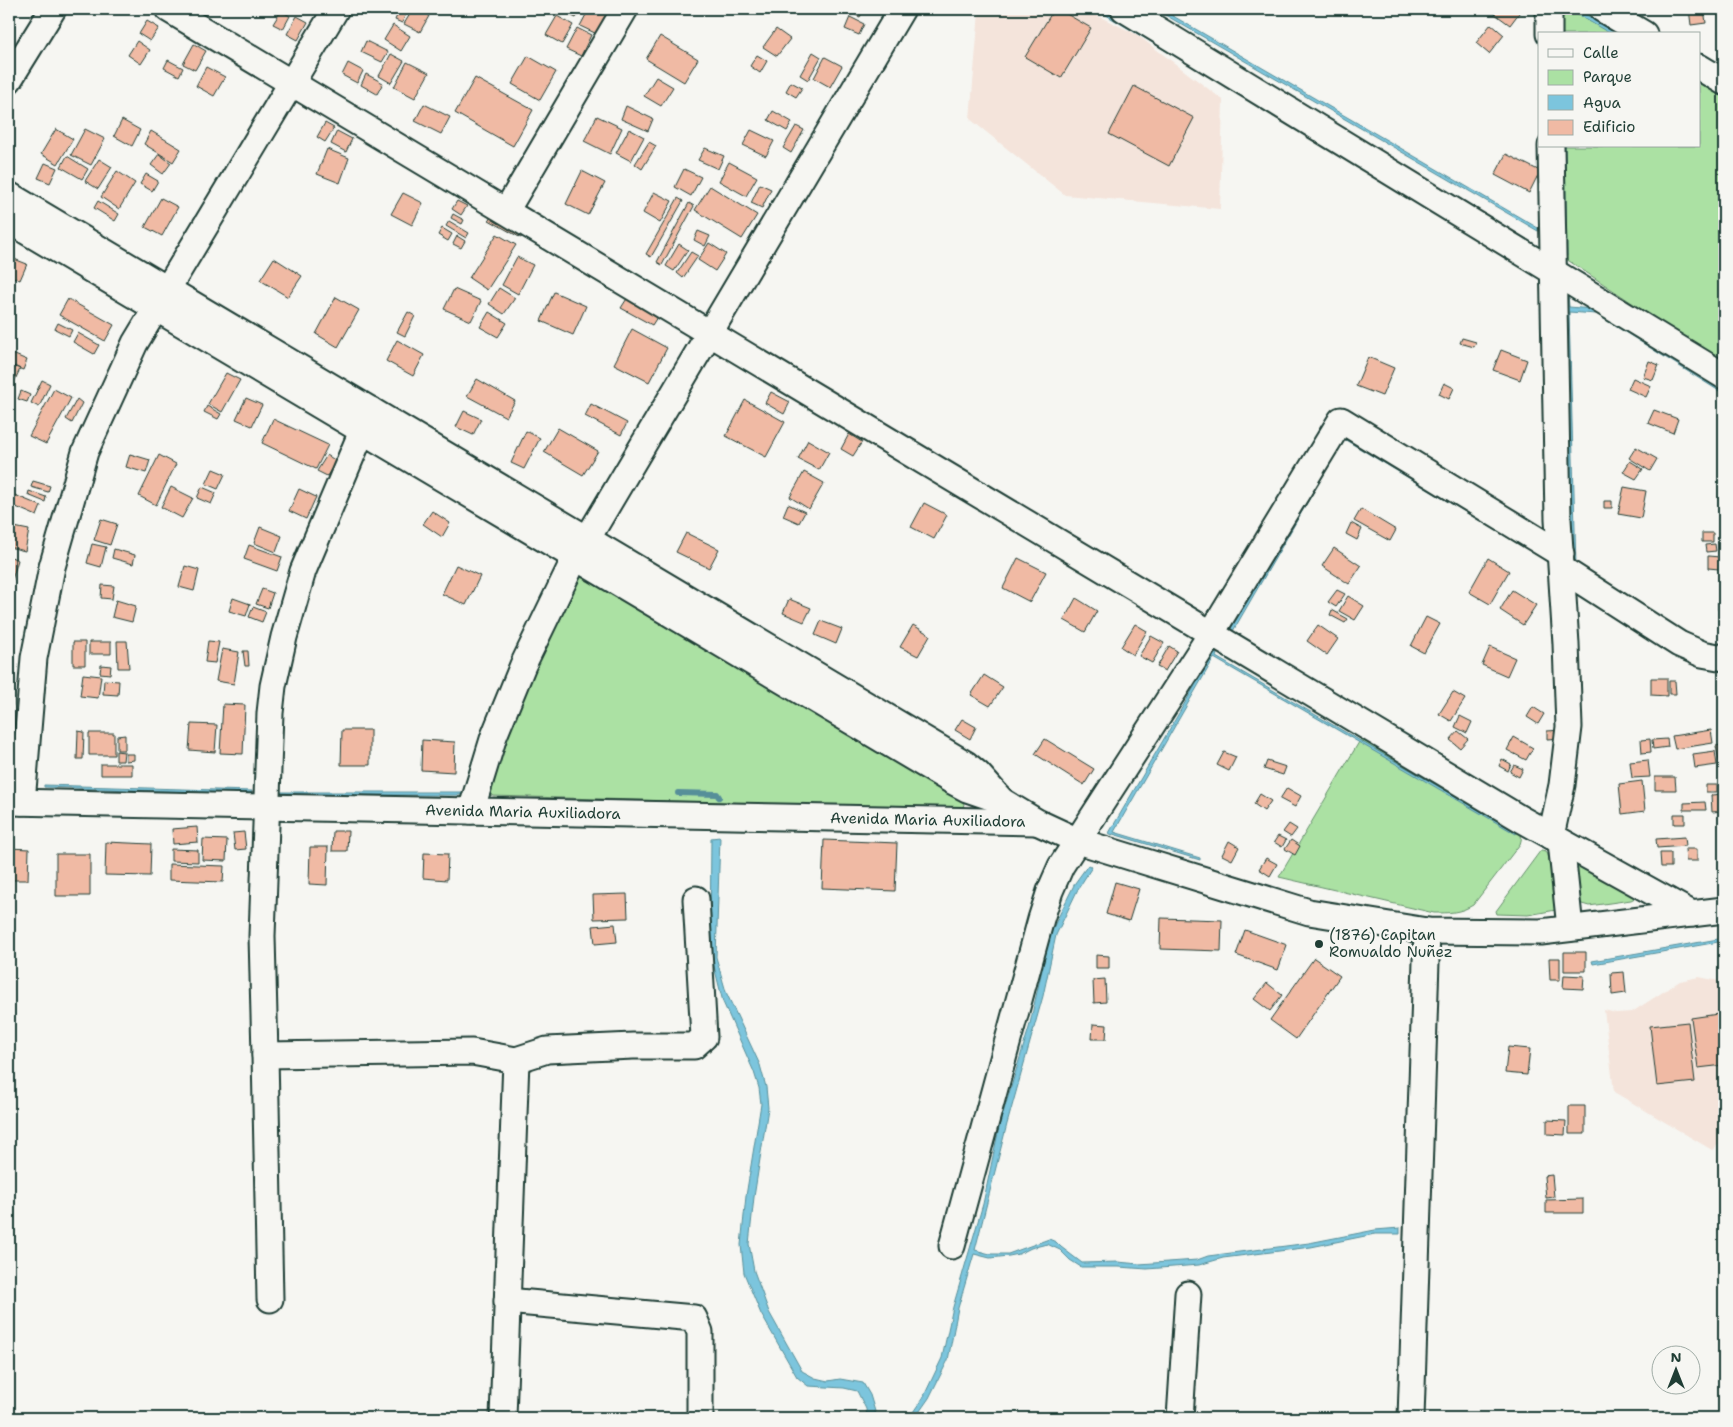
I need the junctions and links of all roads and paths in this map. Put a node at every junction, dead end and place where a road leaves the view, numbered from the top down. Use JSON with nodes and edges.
{"nodes":[{"id":1,"x":53,"y":9,"type":"edge"},
{"id":2,"x":168,"y":9,"type":"edge"},
{"id":3,"x":336,"y":9,"type":"edge"},
{"id":4,"x":626,"y":9,"type":"edge"},
{"id":5,"x":902,"y":9,"type":"edge"},
{"id":6,"x":1124,"y":9,"type":"edge"},
{"id":7,"x":1549,"y":9,"type":"edge"},
{"id":8,"x":1602,"y":9,"type":"edge"},
{"id":9,"x":1549,"y":32,"type":"edge"},
{"id":10,"x":1641,"y":32,"type":"edge"},
{"id":11,"x":1700,"y":68,"type":"edge"},
{"id":12,"x":9,"y":80,"type":"edge"},
{"id":13,"x":1724,"y":82,"type":"edge"},
{"id":14,"x":292,"y":83,"type":"junction"},
{"id":15,"x":1551,"y":148,"type":"edge"},
{"id":16,"x":9,"y":195,"type":"edge"},
{"id":17,"x":506,"y":211,"type":"junction"},
{"id":18,"x":9,"y":222,"type":"edge"},
{"id":19,"x":1554,"y":272,"type":"junction"},
{"id":20,"x":162,"y":299,"type":"junction"},
{"id":21,"x":710,"y":333,"type":"junction"},
{"id":22,"x":1724,"y":376,"type":"edge"},
{"id":23,"x":366,"y":420,"type":"junction"},
{"id":24,"x":582,"y":548,"type":"junction"},
{"id":25,"x":1562,"y":561,"type":"junction"},
{"id":26,"x":1211,"y":634,"type":"junction"},
{"id":27,"x":1724,"y":658,"type":"edge"},
{"id":28,"x":16,"y":802,"type":"edge"},
{"id":29,"x":266,"y":807,"type":"junction"},
{"id":30,"x":471,"y":811,"type":"junction"},
{"id":31,"x":1037,"y":822,"type":"junction"},
{"id":32,"x":1556,"y":839,"type":"junction"},
{"id":33,"x":1078,"y":841,"type":"junction"},
{"id":34,"x":696,"y":899,"type":"dead end"},
{"id":35,"x":1724,"y":910,"type":"edge"},
{"id":36,"x":1692,"y":914,"type":"junction"},
{"id":37,"x":1570,"y":928,"type":"junction"},
{"id":38,"x":1427,"y":931,"type":"junction"},
{"id":39,"x":265,"y":1056,"type":"junction"},
{"id":40,"x":516,"y":1060,"type":"junction"},
{"id":41,"x":952,"y":1246,"type":"dead end"},
{"id":42,"x":1188,"y":1294,"type":"dead end"},
{"id":43,"x":270,"y":1299,"type":"dead end"},
{"id":44,"x":507,"y":1301,"type":"junction"},
{"id":45,"x":503,"y":1418,"type":"edge"},
{"id":46,"x":700,"y":1418,"type":"edge"},
{"id":47,"x":1180,"y":1418,"type":"edge"},
{"id":48,"x":1411,"y":1418,"type":"edge"}],
"edges":[{"from":1,"to":12,"type":"street"},
{"from":2,"to":14,"type":"street"},
{"from":3,"to":14,"type":"street"},
{"from":4,"to":17,"type":"street"},
{"from":5,"to":21,"type":"street"},
{"from":6,"to":19,"type":"street"},
{"from":7,"to":9,"type":"street"},
{"from":8,"to":10,"type":"street"},
{"from":11,"to":13,"type":"street"},
{"from":14,"to":17,"type":"street"},
{"from":14,"to":20,"type":"street"},
{"from":15,"to":19,"type":"street"},
{"from":16,"to":20,"type":"street"},
{"from":17,"to":21,"type":"street"},
{"from":18,"to":20,"type":"street"},
{"from":19,"to":22,"type":"street"},
{"from":19,"to":25,"type":"street"},
{"from":20,"to":23,"type":"street"},
{"from":20,"to":28,"type":"street"},
{"from":21,"to":24,"type":"street"},
{"from":21,"to":26,"type":"street"},
{"from":23,"to":24,"type":"street"},
{"from":23,"to":29,"type":"street"},
{"from":24,"to":30,"type":"street"},
{"from":24,"to":31,"type":"street"},
{"from":25,"to":26,"type":"street"},
{"from":25,"to":27,"type":"street"},
{"from":25,"to":32,"type":"street"},
{"from":26,"to":32,"type":"street"},
{"from":26,"to":33,"type":"street"},
{"from":28,"to":29,"type":"street","name":"Avenida Maria Auxiliadora"},
{"from":29,"to":30,"type":"street","name":"Avenida Maria Auxiliadora"},
{"from":29,"to":39,"type":"street"},
{"from":30,"to":31,"type":"street","name":"Avenida Maria Auxiliadora"},
{"from":31,"to":33,"type":"street"},
{"from":32,"to":36,"type":"street"},
{"from":32,"to":37,"type":"street"},
{"from":33,"to":38,"type":"street"},
{"from":33,"to":41,"type":"street"},
{"from":34,"to":40,"type":"street"},
{"from":35,"to":36,"type":"street"},
{"from":36,"to":37,"type":"street"},
{"from":37,"to":38,"type":"street"},
{"from":38,"to":48,"type":"street"},
{"from":39,"to":40,"type":"street"},
{"from":39,"to":43,"type":"street"},
{"from":40,"to":44,"type":"street"},
{"from":42,"to":47,"type":"street"},
{"from":44,"to":45,"type":"street"},
{"from":44,"to":46,"type":"street"}]}
